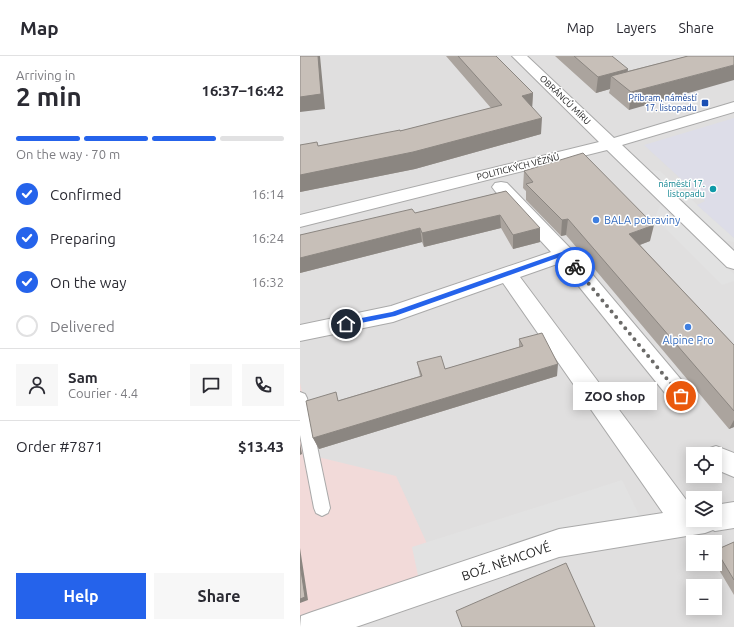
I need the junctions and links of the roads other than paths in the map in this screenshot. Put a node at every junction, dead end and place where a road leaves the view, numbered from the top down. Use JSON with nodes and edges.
{"nodes":[{"id":1,"x":519,"y":56,"type":"edge"},
{"id":2,"x":734,"y":107,"type":"edge"},
{"id":3,"x":610,"y":144,"type":"junction"},
{"id":4,"x":501,"y":187,"type":"dead end"},
{"id":5,"x":300,"y":221,"type":"edge"},
{"id":6,"x":564,"y":254,"type":"junction"},
{"id":7,"x":734,"y":262,"type":"edge"},
{"id":8,"x":507,"y":274,"type":"junction"},
{"id":9,"x":300,"y":333,"type":"edge"},
{"id":10,"x":681,"y":396,"type":"dead end"},
{"id":11,"x":300,"y":398,"type":"edge"},
{"id":12,"x":322,"y":508,"type":"dead end"},
{"id":13,"x":686,"y":509,"type":"edge"},
{"id":14,"x":734,"y":516,"type":"edge"},
{"id":15,"x":722,"y":517,"type":"edge"},
{"id":16,"x":686,"y":524,"type":"edge"},
{"id":17,"x":312,"y":627,"type":"edge"}],
"edges":[{"from":1,"to":3,"type":"street","name":"OBRÁNCŮ MÍRU"},
{"from":2,"to":3,"type":"street","name":"POLITICKÝCH VĚZŇŮ"},
{"from":3,"to":5,"type":"street","name":"POLITICKÝCH VĚZŇŮ"},
{"from":3,"to":7,"type":"street"},
{"from":4,"to":6,"type":"street"},
{"from":6,"to":8,"type":"street"},
{"from":6,"to":10,"type":"street"},
{"from":8,"to":9,"type":"street"},
{"from":8,"to":13,"type":"street"},
{"from":11,"to":12,"type":"lane"},
{"from":14,"to":15,"type":"street"},
{"from":16,"to":17,"type":"street","name":"BOŽ. NĚMCOVÉ"}]}
